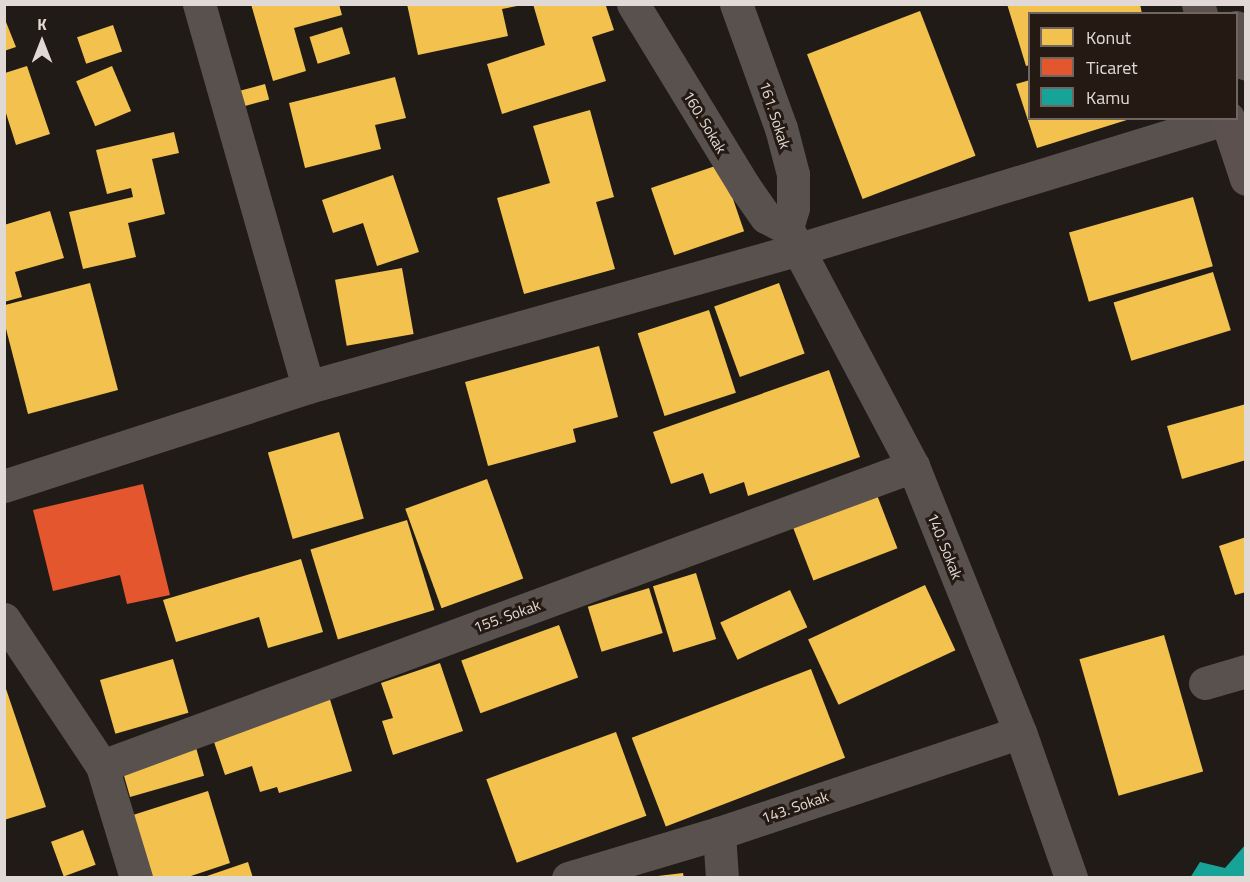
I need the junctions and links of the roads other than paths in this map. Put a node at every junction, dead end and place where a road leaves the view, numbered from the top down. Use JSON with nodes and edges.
{"nodes":[{"id":1,"x":199,"y":4,"type":"edge"},
{"id":2,"x":633,"y":4,"type":"edge"},
{"id":3,"x":736,"y":4,"type":"edge"},
{"id":4,"x":1223,"y":120,"type":"edge"},
{"id":5,"x":1227,"y":120,"type":"edge"},
{"id":6,"x":1245,"y":179,"type":"edge"},
{"id":7,"x":792,"y":239,"type":"junction"},
{"id":8,"x":308,"y":387,"type":"junction"},
{"id":9,"x":913,"y":466,"type":"junction"},
{"id":10,"x":4,"y":486,"type":"edge"},
{"id":11,"x":5,"y":624,"type":"edge"},
{"id":12,"x":1245,"y":671,"type":"edge"},
{"id":13,"x":1205,"y":683,"type":"dead end"},
{"id":14,"x":1020,"y":732,"type":"junction"},
{"id":15,"x":102,"y":766,"type":"junction"},
{"id":16,"x":718,"y":833,"type":"junction"},
{"id":17,"x":136,"y":878,"type":"edge"},
{"id":18,"x":568,"y":878,"type":"edge"},
{"id":19,"x":722,"y":878,"type":"edge"},
{"id":20,"x":1071,"y":878,"type":"edge"}],
"edges":[{"from":1,"to":8,"type":"street"},
{"from":2,"to":7,"type":"street","name":"160. Sokak"},
{"from":3,"to":7,"type":"street","name":"161. Sokak"},
{"from":4,"to":7,"type":"street"},
{"from":5,"to":6,"type":"main road"},
{"from":7,"to":8,"type":"street"},
{"from":7,"to":9,"type":"street","name":"140. Sokak"},
{"from":8,"to":10,"type":"street"},
{"from":9,"to":14,"type":"street","name":"140. Sokak"},
{"from":9,"to":15,"type":"street","name":"155. Sokak"},
{"from":11,"to":15,"type":"street"},
{"from":12,"to":13,"type":"street"},
{"from":14,"to":16,"type":"street","name":"143. Sokak"},
{"from":14,"to":20,"type":"street","name":"140. Sokak"},
{"from":15,"to":17,"type":"street"},
{"from":16,"to":18,"type":"street","name":"143. Sokak"},
{"from":16,"to":19,"type":"street"}]}
